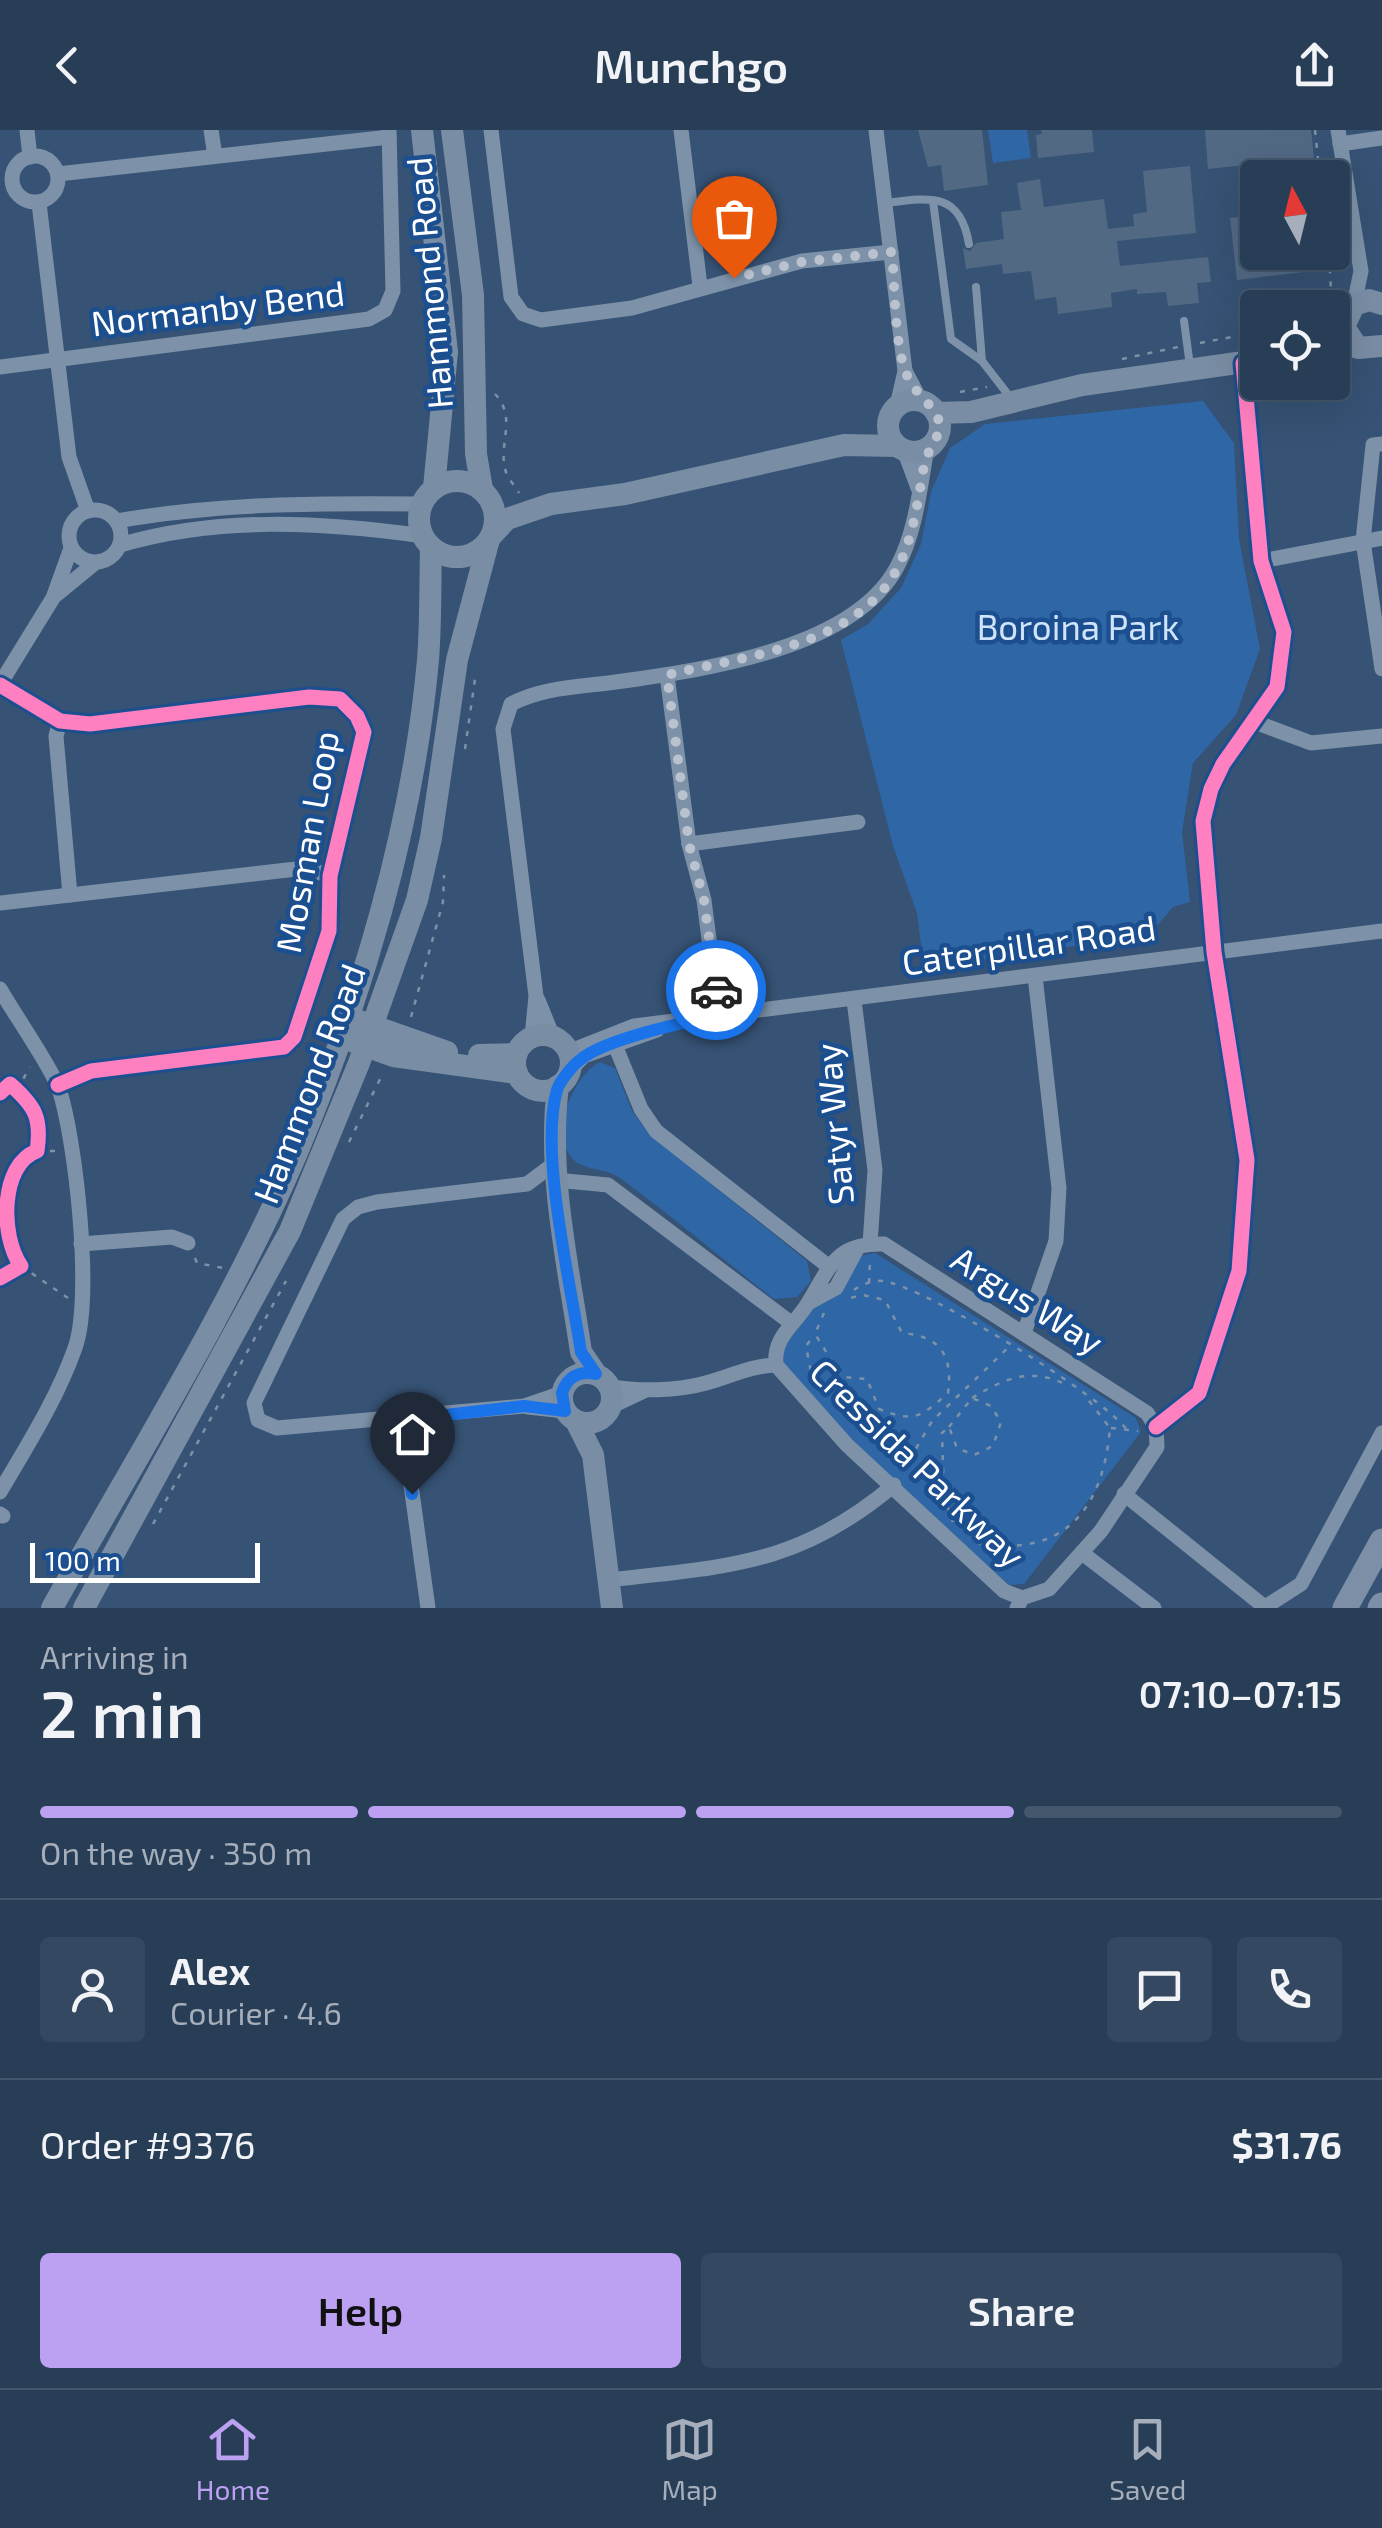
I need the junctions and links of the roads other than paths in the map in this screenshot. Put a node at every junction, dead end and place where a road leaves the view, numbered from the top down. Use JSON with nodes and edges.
{"nodes":[{"id":1,"x":27,"y":130,"type":"edge"},
{"id":2,"x":212,"y":130,"type":"edge"},
{"id":3,"x":422,"y":130,"type":"edge"},
{"id":4,"x":452,"y":130,"type":"edge"},
{"id":5,"x":491,"y":130,"type":"edge"},
{"id":6,"x":681,"y":130,"type":"edge"},
{"id":7,"x":876,"y":130,"type":"edge"},
{"id":8,"x":389,"y":133,"type":"edge"},
{"id":9,"x":1339,"y":137,"type":"edge"},
{"id":10,"x":1382,"y":138,"type":"edge"},
{"id":11,"x":30,"y":156,"type":"junction"},
{"id":12,"x":214,"y":156,"type":"junction"},
{"id":13,"x":58,"y":174,"type":"junction"},
{"id":14,"x":6,"y":184,"type":"edge"},
{"id":15,"x":933,"y":201,"type":"junction"},
{"id":16,"x":39,"y":202,"type":"junction"},
{"id":17,"x":886,"y":203,"type":"junction"},
{"id":18,"x":968,"y":244,"type":"dead end"},
{"id":19,"x":892,"y":252,"type":"junction"},
{"id":20,"x":1361,"y":271,"type":"junction"},
{"id":21,"x":700,"y":286,"type":"junction"},
{"id":22,"x":976,"y":287,"type":"dead end"},
{"id":23,"x":1350,"y":299,"type":"edge"},
{"id":24,"x":1382,"y":303,"type":"edge"},
{"id":25,"x":1350,"y":312,"type":"edge"},
{"id":26,"x":1184,"y":321,"type":"dead end"},
{"id":27,"x":1350,"y":346,"type":"edge"},
{"id":28,"x":1382,"y":346,"type":"edge"},
{"id":29,"x":55,"y":360,"type":"junction"},
{"id":30,"x":982,"y":361,"type":"junction"},
{"id":31,"x":1240,"y":363,"type":"edge"},
{"id":32,"x":0,"y":367,"type":"edge"},
{"id":33,"x":1190,"y":370,"type":"junction"},
{"id":34,"x":905,"y":371,"type":"junction"},
{"id":35,"x":1013,"y":400,"type":"junction"},
{"id":36,"x":1252,"y":400,"type":"edge"},
{"id":37,"x":893,"y":413,"type":"junction"},
{"id":38,"x":921,"y":432,"type":"junction"},
{"id":39,"x":1382,"y":444,"type":"edge"},
{"id":40,"x":844,"y":445,"type":"junction"},
{"id":41,"x":487,"y":495,"type":"junction"},
{"id":42,"x":428,"y":496,"type":"junction"},
{"id":43,"x":551,"y":504,"type":"junction"},
{"id":44,"x":88,"y":510,"type":"junction"},
{"id":45,"x":117,"y":521,"type":"junction"},
{"id":46,"x":491,"y":538,"type":"junction"},
{"id":47,"x":1382,"y":538,"type":"edge"},
{"id":48,"x":427,"y":541,"type":"junction"},
{"id":49,"x":1363,"y":541,"type":"junction"},
{"id":50,"x":120,"y":545,"type":"junction"},
{"id":51,"x":71,"y":548,"type":"junction"},
{"id":52,"x":1261,"y":561,"type":"junction"},
{"id":53,"x":95,"y":563,"type":"junction"},
{"id":54,"x":53,"y":598,"type":"junction"},
{"id":55,"x":1382,"y":669,"type":"edge"},
{"id":56,"x":667,"y":675,"type":"junction"},
{"id":57,"x":0,"y":685,"type":"edge"},
{"id":58,"x":60,"y":721,"type":"junction"},
{"id":59,"x":1254,"y":722,"type":"junction"},
{"id":60,"x":1382,"y":736,"type":"edge"},
{"id":61,"x":858,"y":822,"type":"dead end"},
{"id":62,"x":689,"y":844,"type":"junction"},
{"id":63,"x":330,"y":876,"type":"junction"},
{"id":64,"x":70,"y":895,"type":"junction"},
{"id":65,"x":0,"y":903,"type":"edge"},
{"id":66,"x":1382,"y":931,"type":"edge"},
{"id":67,"x":1214,"y":952,"type":"junction"},
{"id":68,"x":1035,"y":976,"type":"junction"},
{"id":69,"x":0,"y":989,"type":"edge"},
{"id":70,"x":854,"y":1000,"type":"junction"},
{"id":71,"x":720,"y":1017,"type":"junction"},
{"id":72,"x":684,"y":1021,"type":"junction"},
{"id":73,"x":343,"y":1027,"type":"junction"},
{"id":74,"x":368,"y":1035,"type":"junction"},
{"id":75,"x":614,"y":1045,"type":"junction"},
{"id":76,"x":543,"y":1062,"type":"junction"},
{"id":77,"x":58,"y":1086,"type":"junction"},
{"id":78,"x":557,"y":1181,"type":"junction"},
{"id":79,"x":527,"y":1184,"type":"junction"},
{"id":80,"x":188,"y":1243,"type":"road end"},
{"id":81,"x":82,"y":1244,"type":"junction"},
{"id":82,"x":864,"y":1246,"type":"junction"},
{"id":83,"x":828,"y":1266,"type":"junction"},
{"id":84,"x":810,"y":1302,"type":"junction"},
{"id":85,"x":791,"y":1324,"type":"junction"},
{"id":86,"x":1024,"y":1333,"type":"junction"},
{"id":87,"x":581,"y":1352,"type":"junction"},
{"id":88,"x":776,"y":1365,"type":"junction"},
{"id":89,"x":605,"y":1396,"type":"junction"},
{"id":90,"x":568,"y":1401,"type":"junction"},
{"id":91,"x":402,"y":1420,"type":"junction"},
{"id":92,"x":1156,"y":1430,"type":"junction"},
{"id":93,"x":1382,"y":1433,"type":"edge"},
{"id":94,"x":593,"y":1455,"type":"junction"},
{"id":95,"x":894,"y":1485,"type":"junction"},
{"id":96,"x":0,"y":1492,"type":"edge"},
{"id":97,"x":1124,"y":1494,"type":"junction"},
{"id":98,"x":1108,"y":1517,"type":"junction"},
{"id":99,"x":1382,"y":1541,"type":"edge"},
{"id":100,"x":1082,"y":1552,"type":"junction"},
{"id":101,"x":609,"y":1580,"type":"junction"},
{"id":102,"x":1025,"y":1600,"type":"edge"},
{"id":103,"x":52,"y":1608,"type":"edge"},
{"id":104,"x":84,"y":1608,"type":"edge"},
{"id":105,"x":424,"y":1608,"type":"edge"},
{"id":106,"x":612,"y":1608,"type":"edge"},
{"id":107,"x":1154,"y":1608,"type":"edge"},
{"id":108,"x":1266,"y":1608,"type":"edge"},
{"id":109,"x":1345,"y":1608,"type":"edge"}],
"edges":[{"from":1,"to":11,"type":"street"},
{"from":2,"to":12,"type":"street"},
{"from":3,"to":42,"type":"main road","name":"Hammond Road"},
{"from":4,"to":41,"type":"main road","name":"Hammond Road"},
{"from":5,"to":21,"type":"street"},
{"from":6,"to":21,"type":"street"},
{"from":7,"to":17,"type":"street"},
{"from":8,"to":12,"type":"street"},
{"from":8,"to":29,"type":"street","name":"Normanby Bend"},
{"from":9,"to":10,"type":"street"},
{"from":9,"to":20,"type":"street"},
{"from":11,"to":13,"type":"street"},
{"from":11,"to":14,"type":"street"},
{"from":12,"to":13,"type":"street"},
{"from":13,"to":16,"type":"street"},
{"from":14,"to":16,"type":"street"},
{"from":15,"to":17,"type":"lane"},
{"from":15,"to":18,"type":"lane"},
{"from":15,"to":30,"type":"lane"},
{"from":16,"to":29,"type":"street"},
{"from":17,"to":19,"type":"street"},
{"from":19,"to":21,"type":"street"},
{"from":19,"to":34,"type":"street"},
{"from":20,"to":23,"type":"street"},
{"from":20,"to":24,"type":"street"},
{"from":22,"to":30,"type":"lane"},
{"from":24,"to":25,"type":"main road"},
{"from":26,"to":33,"type":"lane"},
{"from":27,"to":28,"type":"main road"},
{"from":29,"to":32,"type":"street"},
{"from":29,"to":44,"type":"street"},
{"from":30,"to":35,"type":"lane"},
{"from":31,"to":33,"type":"main road"},
{"from":33,"to":35,"type":"main road"},
{"from":34,"to":37,"type":"street"},
{"from":34,"to":38,"type":"street"},
{"from":35,"to":38,"type":"main road"},
{"from":36,"to":52,"type":"street"},
{"from":37,"to":38,"type":"main road"},
{"from":37,"to":38,"type":"main road"},
{"from":37,"to":40,"type":"main road"},
{"from":38,"to":40,"type":"main road"},
{"from":38,"to":56,"type":"street"},
{"from":39,"to":49,"type":"street"},
{"from":40,"to":43,"type":"main road"},
{"from":41,"to":42,"type":"main road"},
{"from":41,"to":43,"type":"main road"},
{"from":41,"to":46,"type":"main road","name":"Hammond Road"},
{"from":42,"to":45,"type":"street"},
{"from":42,"to":48,"type":"main road","name":"Hammond Road"},
{"from":43,"to":46,"type":"main road"},
{"from":44,"to":45,"type":"street"},
{"from":44,"to":51,"type":"street"},
{"from":45,"to":50,"type":"street"},
{"from":46,"to":48,"type":"main road"},
{"from":46,"to":74,"type":"main road","name":"Hammond Road"},
{"from":47,"to":49,"type":"street"},
{"from":48,"to":50,"type":"street"},
{"from":48,"to":73,"type":"main road","name":"Hammond Road"},
{"from":49,"to":52,"type":"street"},
{"from":49,"to":55,"type":"street"},
{"from":50,"to":53,"type":"street"},
{"from":51,"to":53,"type":"street"},
{"from":51,"to":54,"type":"street"},
{"from":52,"to":59,"type":"street"},
{"from":53,"to":54,"type":"street"},
{"from":54,"to":57,"type":"street"},
{"from":56,"to":62,"type":"street"},
{"from":56,"to":76,"type":"street"},
{"from":57,"to":58,"type":"street"},
{"from":58,"to":63,"type":"street","name":"Mosman Loop"},
{"from":58,"to":64,"type":"street"},
{"from":59,"to":60,"type":"street"},
{"from":59,"to":67,"type":"street"},
{"from":61,"to":62,"type":"street"},
{"from":62,"to":71,"type":"street"},
{"from":63,"to":64,"type":"street"},
{"from":63,"to":77,"type":"street","name":"Mosman Loop"},
{"from":64,"to":65,"type":"street"},
{"from":66,"to":67,"type":"street","name":"Caterpillar Road"},
{"from":67,"to":68,"type":"street","name":"Caterpillar Road"},
{"from":67,"to":92,"type":"street"},
{"from":68,"to":70,"type":"street","name":"Caterpillar Road"},
{"from":68,"to":86,"type":"street"},
{"from":69,"to":77,"type":"street"},
{"from":70,"to":71,"type":"street","name":"Caterpillar Road"},
{"from":70,"to":82,"type":"street","name":"Satyr Way"},
{"from":71,"to":72,"type":"street","name":"Caterpillar Road"},
{"from":72,"to":75,"type":"street","name":"Caterpillar Road"},
{"from":72,"to":76,"type":"street","name":"Caterpillar Road"},
{"from":73,"to":74,"type":"main road"},
{"from":73,"to":103,"type":"main road","name":"Hammond Road"},
{"from":74,"to":76,"type":"main road"},
{"from":74,"to":104,"type":"main road","name":"Hammond Road"},
{"from":75,"to":76,"type":"street","name":"Caterpillar Road"},
{"from":75,"to":83,"type":"street"},
{"from":76,"to":78,"type":"main road"},
{"from":77,"to":81,"type":"street"},
{"from":78,"to":79,"type":"street"},
{"from":78,"to":79,"type":"street"},
{"from":78,"to":85,"type":"street"},
{"from":78,"to":87,"type":"main road"},
{"from":79,"to":91,"type":"street"},
{"from":80,"to":81,"type":"street"},
{"from":81,"to":96,"type":"street"},
{"from":82,"to":83,"type":"street"},
{"from":82,"to":84,"type":"street"},
{"from":82,"to":86,"type":"street","name":"Argus Way"},
{"from":83,"to":84,"type":"street"},
{"from":84,"to":85,"type":"street"},
{"from":85,"to":88,"type":"street"},
{"from":86,"to":92,"type":"street","name":"Argus Way"},
{"from":87,"to":89,"type":"main road"},
{"from":87,"to":90,"type":"main road"},
{"from":88,"to":89,"type":"street"},
{"from":88,"to":95,"type":"street","name":"Cressida Parkway"},
{"from":89,"to":90,"type":"main road"},
{"from":89,"to":90,"type":"main road"},
{"from":89,"to":94,"type":"main road"},
{"from":90,"to":91,"type":"street"},
{"from":90,"to":94,"type":"main road"},
{"from":91,"to":105,"type":"street"},
{"from":92,"to":97,"type":"street"},
{"from":93,"to":108,"type":"street"},
{"from":94,"to":101,"type":"main road"},
{"from":95,"to":101,"type":"street"},
{"from":95,"to":102,"type":"street","name":"Cressida Parkway"},
{"from":97,"to":98,"type":"street"},
{"from":97,"to":108,"type":"street"},
{"from":98,"to":100,"type":"street"},
{"from":98,"to":102,"type":"street"},
{"from":99,"to":109,"type":"main road"},
{"from":100,"to":102,"type":"street"},
{"from":100,"to":107,"type":"street"},
{"from":101,"to":106,"type":"main road"}]}
